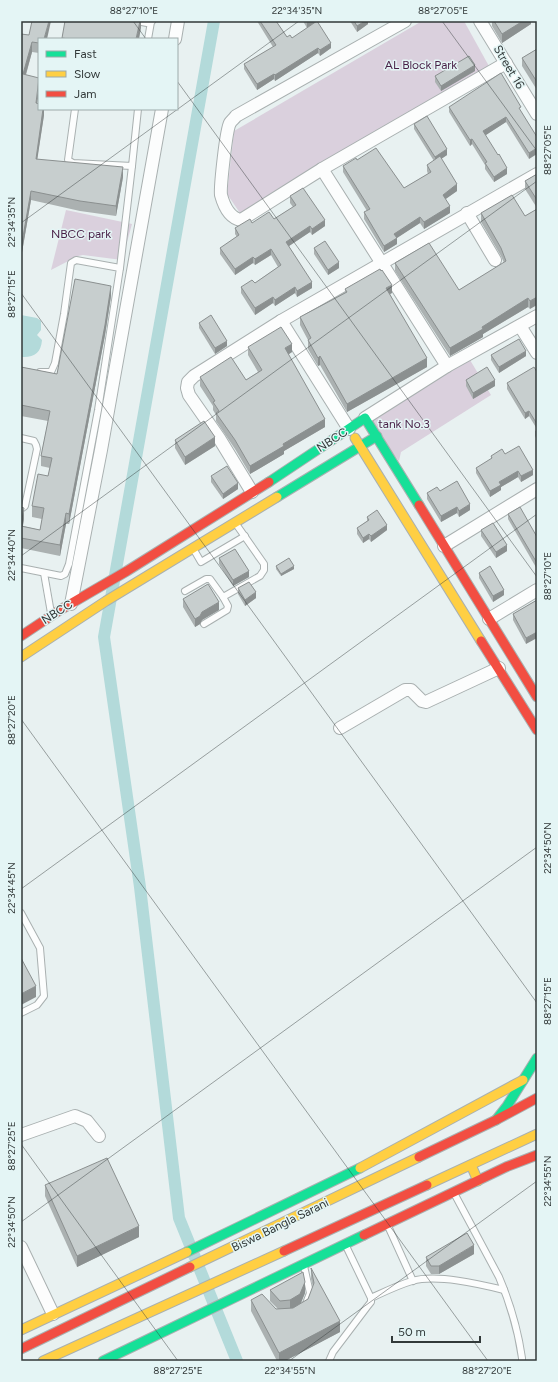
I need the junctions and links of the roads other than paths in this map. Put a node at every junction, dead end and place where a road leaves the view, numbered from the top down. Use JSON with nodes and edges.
{"nodes":[{"id":1,"x":136,"y":21,"type":"edge"},
{"id":2,"x":178,"y":21,"type":"edge"},
{"id":3,"x":405,"y":21,"type":"edge"},
{"id":4,"x":480,"y":21,"type":"edge"},
{"id":5,"x":152,"y":22,"type":"edge"},
{"id":6,"x":148,"y":38,"type":"edge"},
{"id":7,"x":175,"y":38,"type":"edge"},
{"id":8,"x":506,"y":63,"type":"junction"},
{"id":9,"x":75,"y":110,"type":"edge"},
{"id":10,"x":138,"y":110,"type":"edge"},
{"id":11,"x":162,"y":110,"type":"edge"},
{"id":12,"x":537,"y":114,"type":"edge"},
{"id":13,"x":132,"y":166,"type":"junction"},
{"id":14,"x":322,"y":169,"type":"junction"},
{"id":15,"x":537,"y":174,"type":"edge"},
{"id":16,"x":467,"y":213,"type":"junction"},
{"id":17,"x":495,"y":260,"type":"dead end"},
{"id":18,"x":381,"y":262,"type":"junction"},
{"id":19,"x":120,"y":268,"type":"junction"},
{"id":20,"x":537,"y":316,"type":"edge"},
{"id":21,"x":281,"y":321,"type":"junction"},
{"id":22,"x":520,"y":326,"type":"junction"},
{"id":23,"x":537,"y":352,"type":"edge"},
{"id":24,"x":447,"y":366,"type":"junction"},
{"id":25,"x":34,"y":371,"type":"edge"},
{"id":26,"x":365,"y":418,"type":"junction"},
{"id":27,"x":349,"y":429,"type":"junction"},
{"id":28,"x":377,"y":436,"type":"junction"},
{"id":29,"x":21,"y":438,"type":"edge"},
{"id":30,"x":360,"y":447,"type":"junction"},
{"id":31,"x":537,"y":490,"type":"edge"},
{"id":32,"x":252,"y":492,"type":"junction"},
{"id":33,"x":21,"y":509,"type":"edge"},
{"id":34,"x":235,"y":522,"type":"junction"},
{"id":35,"x":244,"y":536,"type":"junction"},
{"id":36,"x":444,"y":546,"type":"junction"},
{"id":37,"x":193,"y":548,"type":"junction"},
{"id":38,"x":21,"y":568,"type":"edge"},
{"id":39,"x":44,"y":573,"type":"junction"},
{"id":40,"x":101,"y":586,"type":"junction"},
{"id":41,"x":537,"y":590,"type":"edge"},
{"id":42,"x":184,"y":591,"type":"dead end"},
{"id":43,"x":223,"y":597,"type":"junction"},
{"id":44,"x":106,"y":601,"type":"junction"},
{"id":45,"x":74,"y":602,"type":"junction"},
{"id":46,"x":52,"y":615,"type":"junction"},
{"id":47,"x":489,"y":619,"type":"junction"},
{"id":48,"x":204,"y":624,"type":"dead end"},
{"id":49,"x":21,"y":636,"type":"edge"},
{"id":50,"x":21,"y":657,"type":"edge"},
{"id":51,"x":499,"y":668,"type":"junction"},
{"id":52,"x":537,"y":697,"type":"edge"},
{"id":53,"x":340,"y":728,"type":"dead end"},
{"id":54,"x":537,"y":730,"type":"edge"},
{"id":55,"x":21,"y":913,"type":"edge"},
{"id":56,"x":21,"y":1013,"type":"edge"},
{"id":57,"x":537,"y":1058,"type":"edge"},
{"id":58,"x":524,"y":1080,"type":"junction"},
{"id":59,"x":537,"y":1098,"type":"edge"},
{"id":60,"x":496,"y":1120,"type":"junction"},
{"id":61,"x":537,"y":1134,"type":"edge"},
{"id":62,"x":21,"y":1135,"type":"edge"},
{"id":63,"x":99,"y":1136,"type":"dead end"},
{"id":64,"x":537,"y":1155,"type":"edge"},
{"id":65,"x":471,"y":1165,"type":"junction"},
{"id":66,"x":478,"y":1181,"type":"junction"},
{"id":67,"x":454,"y":1193,"type":"junction"},
{"id":68,"x":388,"y":1225,"type":"junction"},
{"id":69,"x":345,"y":1245,"type":"junction"},
{"id":70,"x":21,"y":1246,"type":"edge"},
{"id":71,"x":304,"y":1265,"type":"junction"},
{"id":72,"x":412,"y":1281,"type":"junction"},
{"id":73,"x":504,"y":1290,"type":"junction"},
{"id":74,"x":371,"y":1298,"type":"junction"},
{"id":75,"x":298,"y":1312,"type":"edge"},
{"id":76,"x":53,"y":1314,"type":"junction"},
{"id":77,"x":21,"y":1330,"type":"edge"},
{"id":78,"x":21,"y":1349,"type":"edge"},
{"id":79,"x":43,"y":1361,"type":"edge"},
{"id":80,"x":103,"y":1361,"type":"edge"},
{"id":81,"x":329,"y":1361,"type":"edge"},
{"id":82,"x":522,"y":1361,"type":"edge"}],
"edges":[{"from":1,"to":5,"type":"lane"},
{"from":2,"to":7,"type":"street"},
{"from":3,"to":14,"type":"street"},
{"from":4,"to":8,"type":"street","name":"Street 16"},
{"from":5,"to":6,"type":"lane"},
{"from":8,"to":12,"type":"street","name":"Street 16"},
{"from":8,"to":14,"type":"street"},
{"from":9,"to":13,"type":"lane"},
{"from":10,"to":13,"type":"lane"},
{"from":11,"to":45,"type":"street"},
{"from":13,"to":19,"type":"lane"},
{"from":14,"to":18,"type":"street"},
{"from":15,"to":16,"type":"street"},
{"from":16,"to":17,"type":"street"},
{"from":16,"to":18,"type":"street"},
{"from":18,"to":21,"type":"street"},
{"from":18,"to":24,"type":"street"},
{"from":19,"to":25,"type":"lane"},
{"from":19,"to":39,"type":"lane"},
{"from":20,"to":22,"type":"street"},
{"from":21,"to":27,"type":"street"},
{"from":21,"to":32,"type":"street"},
{"from":22,"to":23,"type":"street"},
{"from":22,"to":24,"type":"street"},
{"from":24,"to":26,"type":"street"},
{"from":26,"to":27,"type":"street","name":"NBCC"},
{"from":26,"to":28,"type":"street"},
{"from":27,"to":30,"type":"street"},
{"from":27,"to":32,"type":"street","name":"NBCC"},
{"from":28,"to":30,"type":"street"},
{"from":28,"to":36,"type":"street"},
{"from":29,"to":33,"type":"lane"},
{"from":30,"to":34,"type":"street"},
{"from":30,"to":51,"type":"street"},
{"from":31,"to":36,"type":"street"},
{"from":32,"to":40,"type":"street","name":"NBCC"},
{"from":34,"to":35,"type":"lane"},
{"from":34,"to":37,"type":"street"},
{"from":35,"to":37,"type":"lane"},
{"from":35,"to":43,"type":"lane"},
{"from":36,"to":47,"type":"street"},
{"from":37,"to":44,"type":"street"},
{"from":38,"to":39,"type":"lane"},
{"from":39,"to":46,"type":"lane"},
{"from":40,"to":44,"type":"street"},
{"from":40,"to":45,"type":"street","name":"NBCC"},
{"from":41,"to":47,"type":"street"},
{"from":42,"to":43,"type":"lane"},
{"from":43,"to":48,"type":"lane"},
{"from":44,"to":50,"type":"street"},
{"from":45,"to":46,"type":"street","name":"NBCC"},
{"from":46,"to":49,"type":"street","name":"NBCC"},
{"from":47,"to":52,"type":"street"},
{"from":51,"to":53,"type":"street"},
{"from":51,"to":54,"type":"street"},
{"from":55,"to":56,"type":"lane"},
{"from":57,"to":58,"type":"street"},
{"from":58,"to":60,"type":"street"},
{"from":58,"to":76,"type":"street"},
{"from":59,"to":60,"type":"street","name":"Biswa Bangla Sarani"},
{"from":60,"to":78,"type":"street","name":"Biswa Bangla Sarani"},
{"from":61,"to":65,"type":"street","name":"Biswa Bangla Sarani"},
{"from":62,"to":63,"type":"street"},
{"from":64,"to":66,"type":"street"},
{"from":65,"to":66,"type":"street"},
{"from":65,"to":79,"type":"street","name":"Biswa Bangla Sarani"},
{"from":66,"to":67,"type":"street"},
{"from":67,"to":68,"type":"street"},
{"from":67,"to":73,"type":"lane"},
{"from":68,"to":69,"type":"street"},
{"from":68,"to":72,"type":"lane"},
{"from":69,"to":71,"type":"street"},
{"from":69,"to":74,"type":"lane"},
{"from":70,"to":76,"type":"street"},
{"from":71,"to":75,"type":"lane"},
{"from":71,"to":80,"type":"street"},
{"from":72,"to":73,"type":"lane"},
{"from":72,"to":74,"type":"lane"},
{"from":73,"to":82,"type":"lane"},
{"from":74,"to":81,"type":"lane"},
{"from":76,"to":77,"type":"street"}]}
